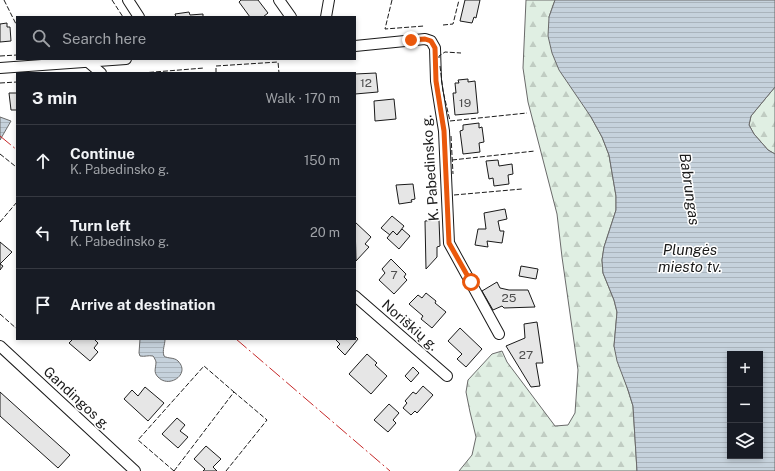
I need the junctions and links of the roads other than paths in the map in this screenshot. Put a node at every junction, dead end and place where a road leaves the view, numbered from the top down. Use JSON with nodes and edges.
{"nodes":[{"id":1,"x":128,"y":0,"type":"edge"},
{"id":2,"x":279,"y":0,"type":"edge"},
{"id":3,"x":329,"y":0,"type":"edge"},
{"id":4,"x":138,"y":16,"type":"edge"},
{"id":5,"x":290,"y":16,"type":"edge"},
{"id":6,"x":326,"y":16,"type":"edge"},
{"id":7,"x":356,"y":46,"type":"edge"},
{"id":8,"x":113,"y":60,"type":"edge"},
{"id":9,"x":88,"y":62,"type":"junction"},
{"id":10,"x":0,"y":68,"type":"edge"},
{"id":11,"x":100,"y":72,"type":"edge"},
{"id":12,"x":356,"y":297,"type":"edge"},
{"id":13,"x":499,"y":334,"type":"dead end"},
{"id":14,"x":0,"y":346,"type":"edge"},
{"id":15,"x":447,"y":376,"type":"dead end"},
{"id":16,"x":135,"y":471,"type":"edge"}],
"edges":[{"from":1,"to":4,"type":"street"},
{"from":2,"to":5,"type":"street"},
{"from":3,"to":6,"type":"street"},
{"from":7,"to":13,"type":"street","name":"K. Pabedinsko g."},
{"from":8,"to":9,"type":"street"},
{"from":9,"to":10,"type":"street"},
{"from":9,"to":11,"type":"street"},
{"from":12,"to":15,"type":"street","name":"Noriškių g."},
{"from":14,"to":16,"type":"street","name":"Gandingos g."}]}
